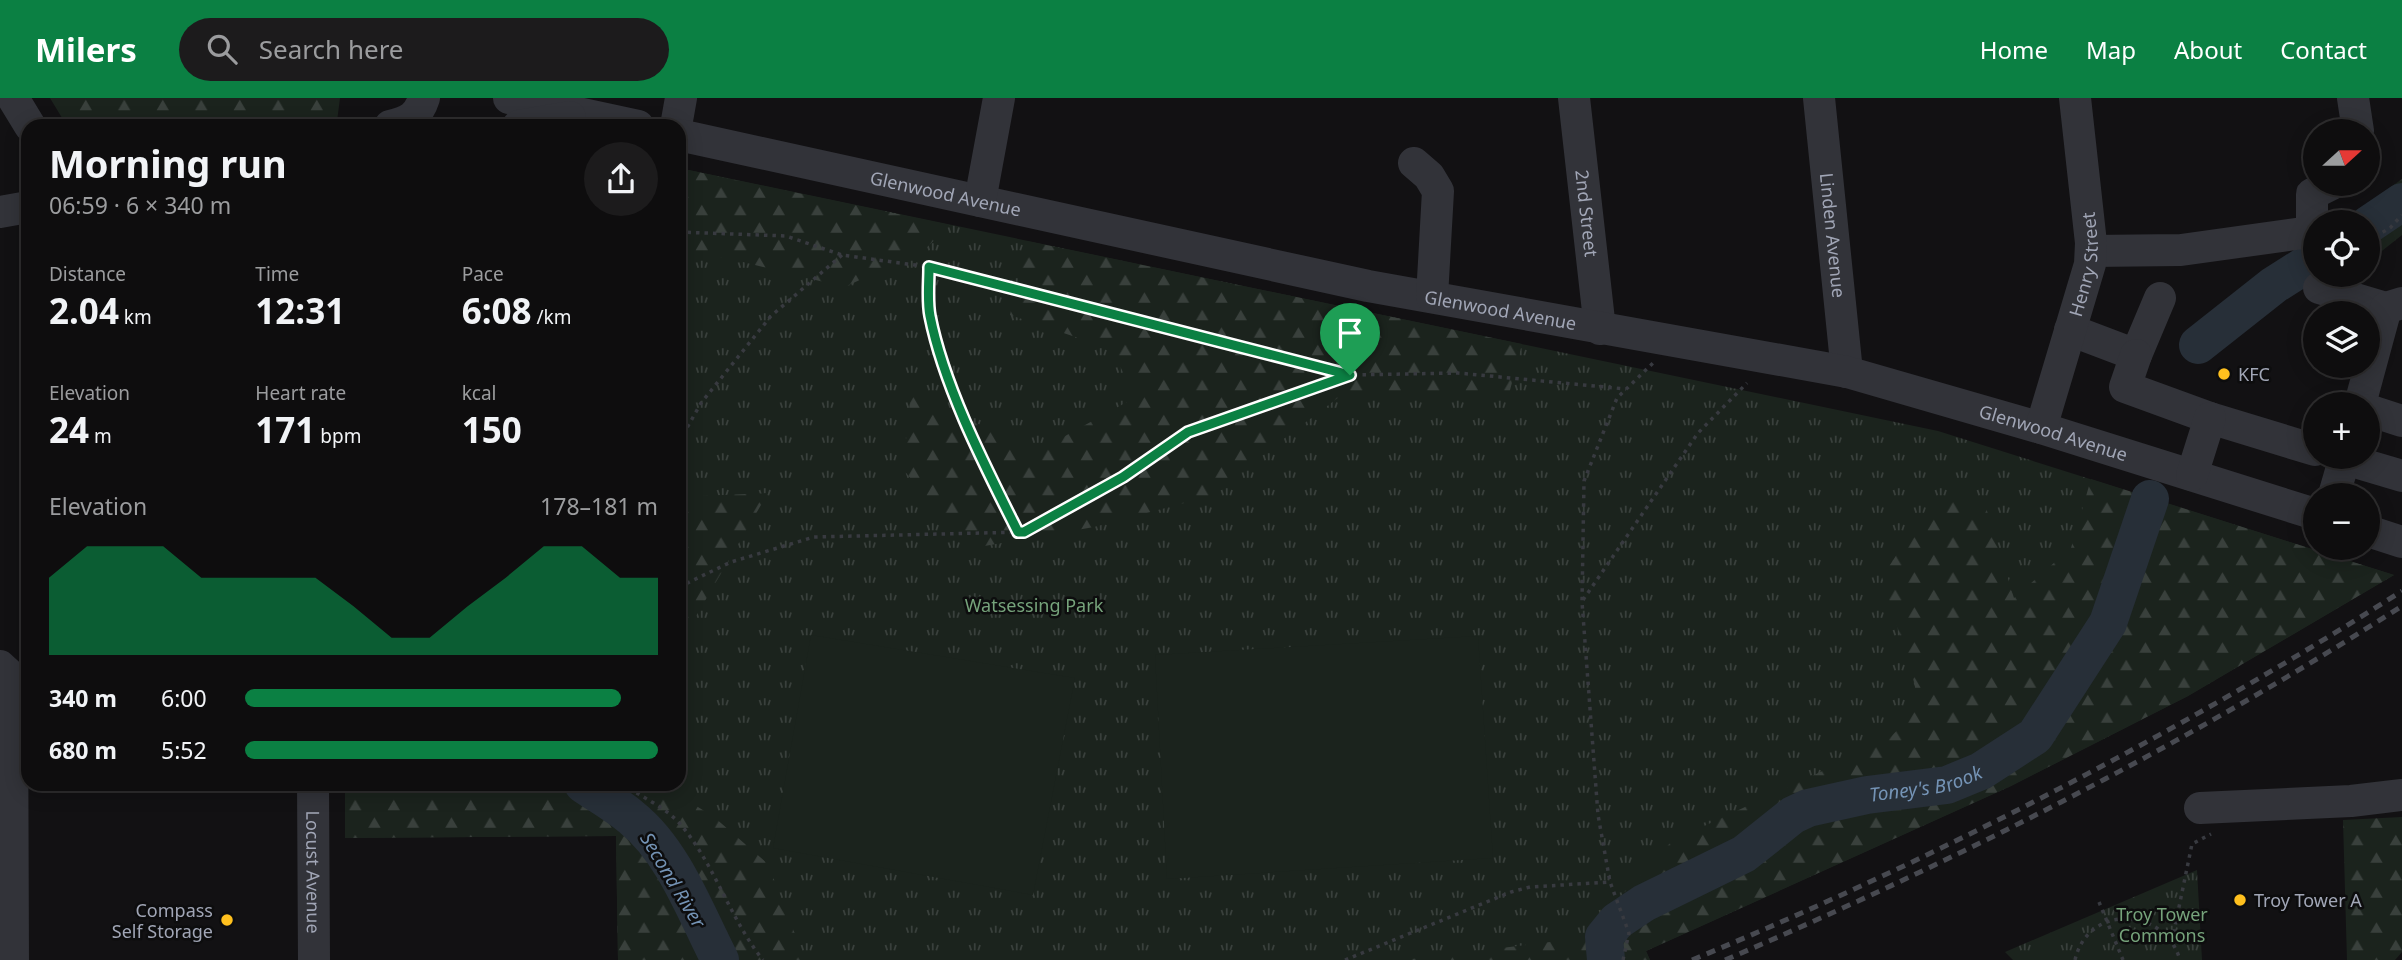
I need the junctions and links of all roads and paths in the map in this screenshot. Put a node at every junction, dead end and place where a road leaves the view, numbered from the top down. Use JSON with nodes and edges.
{"nodes":[{"id":1,"x":13,"y":98,"type":"edge"},
{"id":2,"x":424,"y":98,"type":"edge"},
{"id":3,"x":509,"y":98,"type":"edge"},
{"id":4,"x":681,"y":98,"type":"edge"},
{"id":5,"x":999,"y":98,"type":"edge"},
{"id":6,"x":1574,"y":98,"type":"edge"},
{"id":7,"x":1819,"y":98,"type":"edge"},
{"id":8,"x":2075,"y":98,"type":"edge"},
{"id":9,"x":2353,"y":98,"type":"edge"},
{"id":10,"x":585,"y":115,"type":"junction"},
{"id":11,"x":26,"y":119,"type":"edge"},
{"id":12,"x":412,"y":119,"type":"edge"},
{"id":13,"x":561,"y":119,"type":"edge"},
{"id":14,"x":604,"y":119,"type":"edge"},
{"id":15,"x":677,"y":119,"type":"edge"},
{"id":16,"x":2356,"y":119,"type":"edge"},
{"id":17,"x":686,"y":137,"type":"edge"},
{"id":18,"x":1414,"y":163,"type":"dead end"},
{"id":19,"x":2312,"y":196,"type":"edge"},
{"id":20,"x":980,"y":201,"type":"junction"},
{"id":21,"x":21,"y":208,"type":"edge"},
{"id":22,"x":0,"y":212,"type":"edge"},
{"id":23,"x":2402,"y":215,"type":"edge"},
{"id":24,"x":686,"y":232,"type":"edge"},
{"id":25,"x":2380,"y":234,"type":"edge"},
{"id":26,"x":2091,"y":251,"type":"junction"},
{"id":27,"x":842,"y":256,"type":"junction"},
{"id":28,"x":929,"y":267,"type":"junction"},
{"id":29,"x":2319,"y":288,"type":"dead end"},
{"id":30,"x":1432,"y":298,"type":"junction"},
{"id":31,"x":2160,"y":298,"type":"dead end"},
{"id":32,"x":2394,"y":306,"type":"edge"},
{"id":33,"x":1600,"y":329,"type":"junction"},
{"id":34,"x":2070,"y":330,"type":"junction"},
{"id":35,"x":1675,"y":341,"type":"junction"},
{"id":36,"x":2136,"y":355,"type":"junction"},
{"id":37,"x":1847,"y":372,"type":"junction"},
{"id":38,"x":1350,"y":375,"type":"junction"},
{"id":39,"x":1748,"y":383,"type":"dead end"},
{"id":40,"x":1626,"y":389,"type":"junction"},
{"id":41,"x":2364,"y":392,"type":"edge"},
{"id":42,"x":2380,"y":414,"type":"edge"},
{"id":43,"x":2210,"y":418,"type":"junction"},
{"id":44,"x":2402,"y":421,"type":"edge"},
{"id":45,"x":2041,"y":428,"type":"junction"},
{"id":46,"x":686,"y":430,"type":"edge"},
{"id":47,"x":2303,"y":445,"type":"edge"},
{"id":48,"x":2380,"y":469,"type":"edge"},
{"id":49,"x":2192,"y":475,"type":"junction"},
{"id":50,"x":2402,"y":476,"type":"edge"},
{"id":51,"x":2303,"y":510,"type":"edge"},
{"id":52,"x":1018,"y":532,"type":"junction"},
{"id":53,"x":2380,"y":535,"type":"edge"},
{"id":54,"x":2402,"y":542,"type":"edge"},
{"id":55,"x":686,"y":584,"type":"edge"},
{"id":56,"x":1582,"y":602,"type":"junction"},
{"id":57,"x":0,"y":666,"type":"edge"},
{"id":58,"x":6,"y":732,"type":"edge"},
{"id":59,"x":313,"y":791,"type":"edge"},
{"id":60,"x":632,"y":791,"type":"edge"},
{"id":61,"x":2402,"y":795,"type":"edge"},
{"id":62,"x":2208,"y":820,"type":"joint"},
{"id":63,"x":1610,"y":882,"type":"junction"},
{"id":64,"x":2099,"y":902,"type":"dead end"},
{"id":65,"x":2107,"y":922,"type":"junction"},
{"id":66,"x":2172,"y":941,"type":"junction"},
{"id":67,"x":13,"y":960,"type":"edge"},
{"id":68,"x":314,"y":960,"type":"edge"},
{"id":69,"x":764,"y":960,"type":"edge"},
{"id":70,"x":1345,"y":960,"type":"edge"},
{"id":71,"x":1623,"y":960,"type":"edge"},
{"id":72,"x":2075,"y":960,"type":"edge"},
{"id":73,"x":2123,"y":960,"type":"edge"},
{"id":74,"x":2178,"y":960,"type":"edge"}],
"edges":[{"from":1,"to":11,"type":"street"},
{"from":2,"to":12,"type":"street"},
{"from":3,"to":10,"type":"street"},
{"from":4,"to":15,"type":"street"},
{"from":5,"to":20,"type":"street"},
{"from":6,"to":33,"type":"street","name":"2nd Street"},
{"from":7,"to":37,"type":"street","name":"Linden Avenue"},
{"from":8,"to":26,"type":"street","name":"Henry Street"},
{"from":9,"to":16,"type":"street"},
{"from":10,"to":13,"type":"street"},
{"from":10,"to":14,"type":"street"},
{"from":17,"to":20,"type":"street","name":"Glenwood Avenue"},
{"from":18,"to":30,"type":"street"},
{"from":19,"to":26,"type":"street"},
{"from":20,"to":30,"type":"street","name":"Glenwood Avenue"},
{"from":21,"to":22,"type":"street"},
{"from":23,"to":25,"type":"path"},
{"from":24,"to":27,"type":"path"},
{"from":26,"to":34,"type":"street","name":"Henry Street"},
{"from":27,"to":28,"type":"path"},
{"from":27,"to":46,"type":"path"},
{"from":28,"to":38,"type":"path"},
{"from":28,"to":52,"type":"path"},
{"from":29,"to":32,"type":"street"},
{"from":30,"to":33,"type":"street","name":"Glenwood Avenue"},
{"from":31,"to":36,"type":"street"},
{"from":32,"to":41,"type":"street"},
{"from":33,"to":35,"type":"street","name":"Glenwood Avenue"},
{"from":34,"to":36,"type":"street"},
{"from":34,"to":45,"type":"street","name":"Henry Street"},
{"from":35,"to":37,"type":"street","name":"Glenwood Avenue"},
{"from":35,"to":40,"type":"path"},
{"from":36,"to":43,"type":"street"},
{"from":37,"to":45,"type":"street","name":"Glenwood Avenue"},
{"from":38,"to":40,"type":"path"},
{"from":38,"to":52,"type":"path"},
{"from":39,"to":56,"type":"path"},
{"from":40,"to":56,"type":"path"},
{"from":42,"to":44,"type":"street"},
{"from":43,"to":47,"type":"street"},
{"from":43,"to":49,"type":"street"},
{"from":45,"to":49,"type":"street","name":"Glenwood Avenue"},
{"from":48,"to":50,"type":"street"},
{"from":49,"to":51,"type":"street","name":"Glenwood Avenue"},
{"from":52,"to":55,"type":"path"},
{"from":53,"to":54,"type":"street"},
{"from":56,"to":63,"type":"path"},
{"from":57,"to":58,"type":"street"},
{"from":58,"to":67,"type":"street"},
{"from":59,"to":68,"type":"street","name":"Locust Avenue"},
{"from":60,"to":69,"type":"path"},
{"from":61,"to":62,"type":"street"},
{"from":62,"to":66,"type":"path"},
{"from":63,"to":70,"type":"path"},
{"from":63,"to":71,"type":"path"},
{"from":64,"to":65,"type":"path"},
{"from":65,"to":66,"type":"path"},
{"from":65,"to":72,"type":"path"},
{"from":65,"to":73,"type":"path"},
{"from":66,"to":74,"type":"path"}]}
